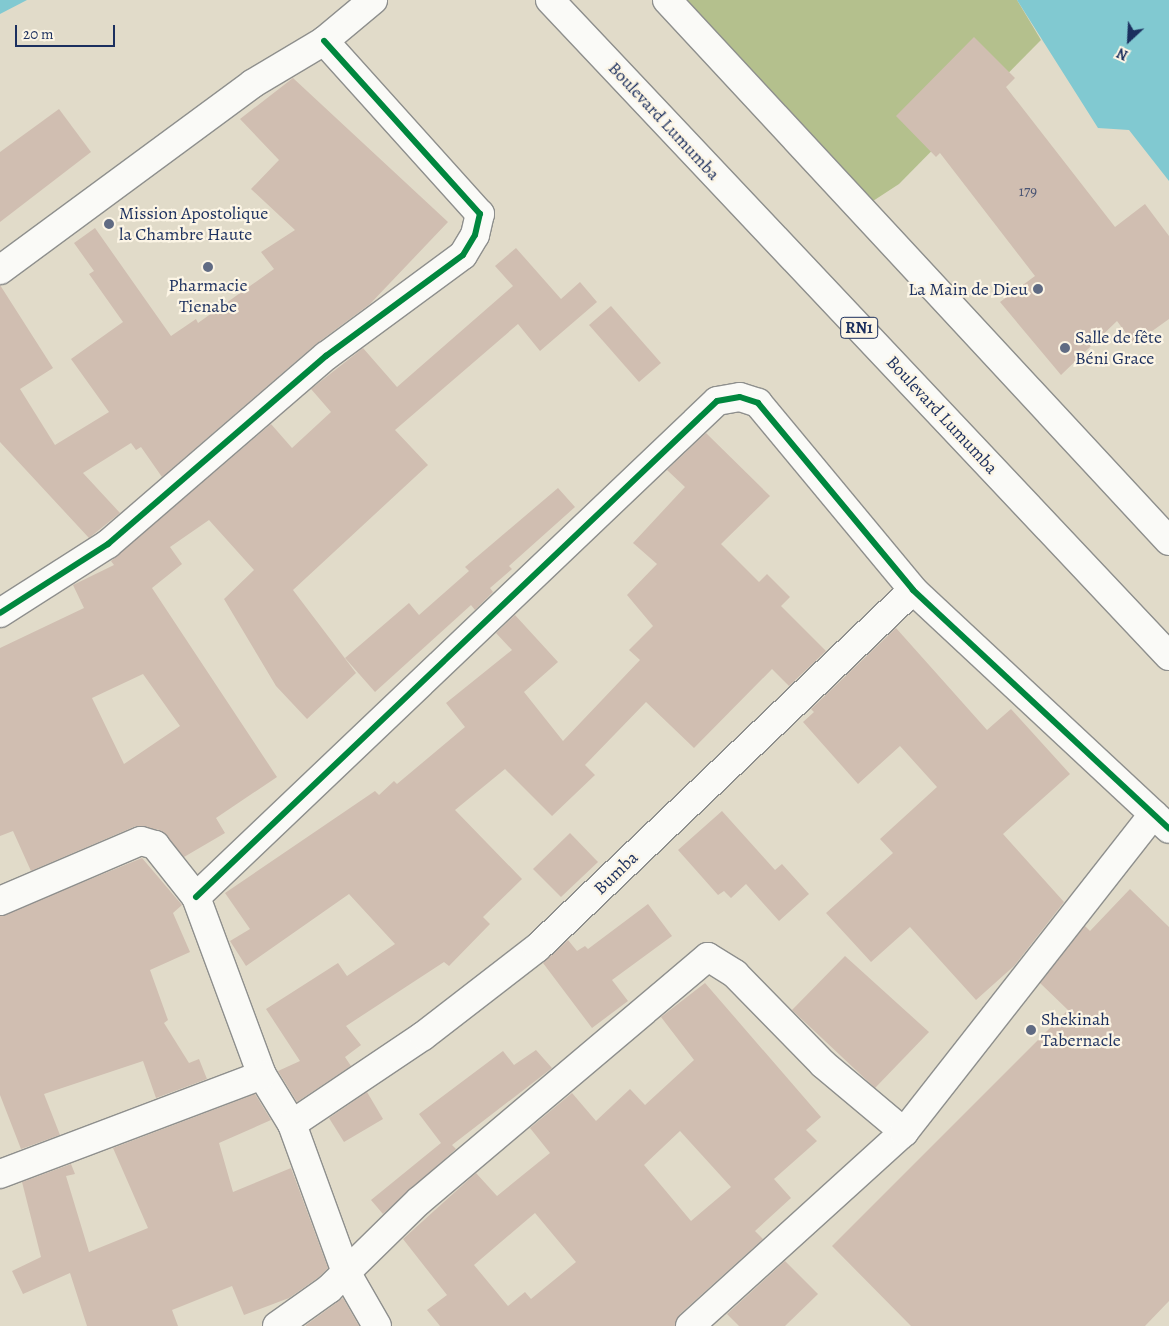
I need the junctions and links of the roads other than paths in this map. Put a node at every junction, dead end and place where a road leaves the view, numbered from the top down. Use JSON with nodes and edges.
{"nodes":[{"id":1,"x":373,"y":0,"type":"edge"},
{"id":2,"x":550,"y":0,"type":"edge"},
{"id":3,"x":667,"y":0,"type":"edge"},
{"id":4,"x":324,"y":40,"type":"junction"},
{"id":5,"x":0,"y":270,"type":"edge"},
{"id":6,"x":1169,"y":541,"type":"edge"},
{"id":7,"x":913,"y":590,"type":"junction"},
{"id":8,"x":0,"y":613,"type":"edge"},
{"id":9,"x":1169,"y":656,"type":"edge"},
{"id":10,"x":1161,"y":822,"type":"edge"},
{"id":11,"x":196,"y":897,"type":"junction"},
{"id":12,"x":0,"y":901,"type":"edge"},
{"id":13,"x":262,"y":1075,"type":"junction"},
{"id":14,"x":292,"y":1124,"type":"junction"},
{"id":15,"x":904,"y":1132,"type":"junction"},
{"id":16,"x":0,"y":1174,"type":"edge"},
{"id":17,"x":346,"y":1272,"type":"junction"},
{"id":18,"x":277,"y":1326,"type":"edge"},
{"id":19,"x":377,"y":1326,"type":"edge"},
{"id":20,"x":690,"y":1326,"type":"edge"}],
"edges":[{"from":1,"to":4,"type":"main road"},
{"from":2,"to":9,"type":"main road","name":"Boulevard Lumumba","number":"RN1"},
{"from":3,"to":6,"type":"main road"},
{"from":4,"to":5,"type":"main road"},
{"from":4,"to":8,"type":"main road"},
{"from":7,"to":10,"type":"main road"},
{"from":7,"to":11,"type":"main road"},
{"from":7,"to":14,"type":"main road","name":"Bumba"},
{"from":10,"to":15,"type":"main road"},
{"from":11,"to":12,"type":"main road"},
{"from":11,"to":13,"type":"main road"},
{"from":13,"to":14,"type":"main road"},
{"from":13,"to":16,"type":"main road"},
{"from":14,"to":17,"type":"main road"},
{"from":15,"to":17,"type":"main road"},
{"from":15,"to":20,"type":"main road"},
{"from":17,"to":18,"type":"main road"},
{"from":17,"to":19,"type":"main road"}]}
